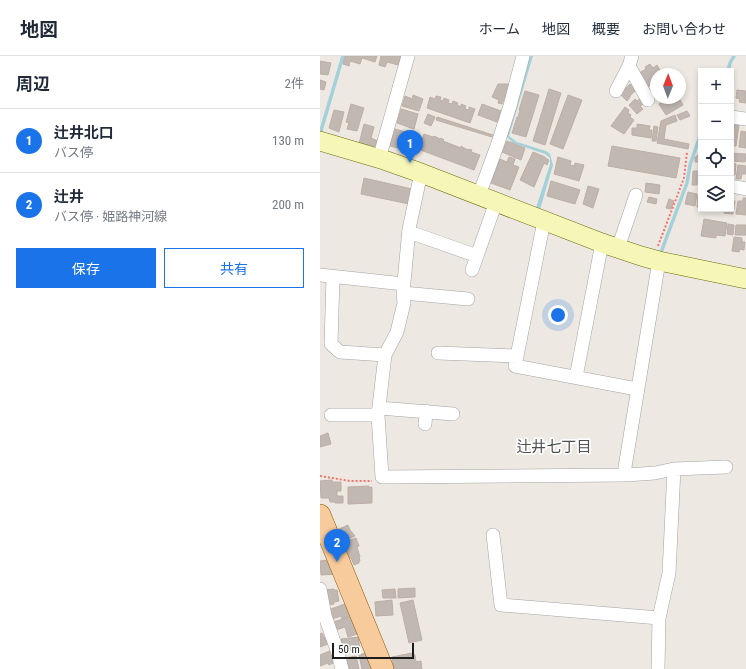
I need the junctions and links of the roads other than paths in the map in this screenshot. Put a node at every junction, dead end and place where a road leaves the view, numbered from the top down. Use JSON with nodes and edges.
{"nodes":[{"id":1,"x":408,"y":56,"type":"edge"},
{"id":2,"x":524,"y":56,"type":"edge"},
{"id":3,"x":640,"y":56,"type":"edge"},
{"id":4,"x":630,"y":59,"type":"edge"},
{"id":5,"x":616,"y":91,"type":"dead end"},
{"id":6,"x":648,"y":100,"type":"dead end"},
{"id":7,"x":734,"y":117,"type":"edge"},
{"id":8,"x":746,"y":119,"type":"edge"},
{"id":9,"x":320,"y":141,"type":"edge"},
{"id":10,"x":379,"y":159,"type":"junction"},
{"id":11,"x":421,"y":173,"type":"junction"},
{"id":12,"x":734,"y":186,"type":"edge"},
{"id":13,"x":746,"y":188,"type":"edge"},
{"id":14,"x":636,"y":196,"type":"dead end"},
{"id":15,"x":487,"y":198,"type":"junction"},
{"id":16,"x":544,"y":221,"type":"junction"},
{"id":17,"x":415,"y":234,"type":"dead end"},
{"id":18,"x":610,"y":246,"type":"junction"},
{"id":19,"x":477,"y":256,"type":"junction"},
{"id":20,"x":656,"y":260,"type":"junction"},
{"id":21,"x":472,"y":270,"type":"dead end"},
{"id":22,"x":326,"y":276,"type":"edge"},
{"id":23,"x":746,"y":279,"type":"edge"},
{"id":24,"x":404,"y":288,"type":"junction"},
{"id":25,"x":468,"y":299,"type":"dead end"},
{"id":26,"x":438,"y":353,"type":"dead end"},
{"id":27,"x":385,"y":355,"type":"junction"},
{"id":28,"x":517,"y":356,"type":"junction"},
{"id":29,"x":576,"y":377,"type":"junction"},
{"id":30,"x":637,"y":389,"type":"junction"},
{"id":31,"x":378,"y":411,"type":"junction"},
{"id":32,"x":453,"y":414,"type":"dead end"},
{"id":33,"x":331,"y":415,"type":"dead end"},
{"id":34,"x":726,"y":467,"type":"dead end"},
{"id":35,"x":674,"y":469,"type":"junction"},
{"id":36,"x":626,"y":475,"type":"junction"},
{"id":37,"x":320,"y":515,"type":"edge"},
{"id":38,"x":493,"y":535,"type":"dead end"},
{"id":39,"x":320,"y":589,"type":"edge"},
{"id":40,"x":659,"y":618,"type":"junction"},
{"id":41,"x":342,"y":669,"type":"edge"},
{"id":42,"x":383,"y":669,"type":"edge"},
{"id":43,"x":658,"y":669,"type":"edge"}],
"edges":[{"from":1,"to":10,"type":"street"},
{"from":2,"to":15,"type":"street"},
{"from":3,"to":4,"type":"street"},
{"from":4,"to":5,"type":"street"},
{"from":4,"to":6,"type":"street"},
{"from":7,"to":8,"type":"street"},
{"from":9,"to":10,"type":"street"},
{"from":10,"to":11,"type":"street"},
{"from":11,"to":15,"type":"street"},
{"from":11,"to":24,"type":"street"},
{"from":12,"to":13,"type":"street"},
{"from":14,"to":18,"type":"street"},
{"from":15,"to":16,"type":"street"},
{"from":15,"to":19,"type":"street"},
{"from":16,"to":18,"type":"street"},
{"from":16,"to":28,"type":"street"},
{"from":17,"to":19,"type":"street"},
{"from":18,"to":20,"type":"street"},
{"from":18,"to":29,"type":"street"},
{"from":19,"to":21,"type":"street"},
{"from":20,"to":23,"type":"street"},
{"from":20,"to":30,"type":"street"},
{"from":22,"to":24,"type":"street"},
{"from":22,"to":27,"type":"street"},
{"from":24,"to":25,"type":"street"},
{"from":24,"to":27,"type":"street"},
{"from":26,"to":28,"type":"street"},
{"from":27,"to":31,"type":"street"},
{"from":28,"to":29,"type":"street"},
{"from":29,"to":30,"type":"street"},
{"from":30,"to":36,"type":"street"},
{"from":31,"to":32,"type":"street"},
{"from":31,"to":33,"type":"street"},
{"from":31,"to":36,"type":"street"},
{"from":34,"to":35,"type":"street"},
{"from":35,"to":36,"type":"street"},
{"from":35,"to":40,"type":"street"},
{"from":37,"to":42,"type":"main road"},
{"from":38,"to":40,"type":"street"},
{"from":39,"to":41,"type":"street"},
{"from":40,"to":43,"type":"street"}]}
